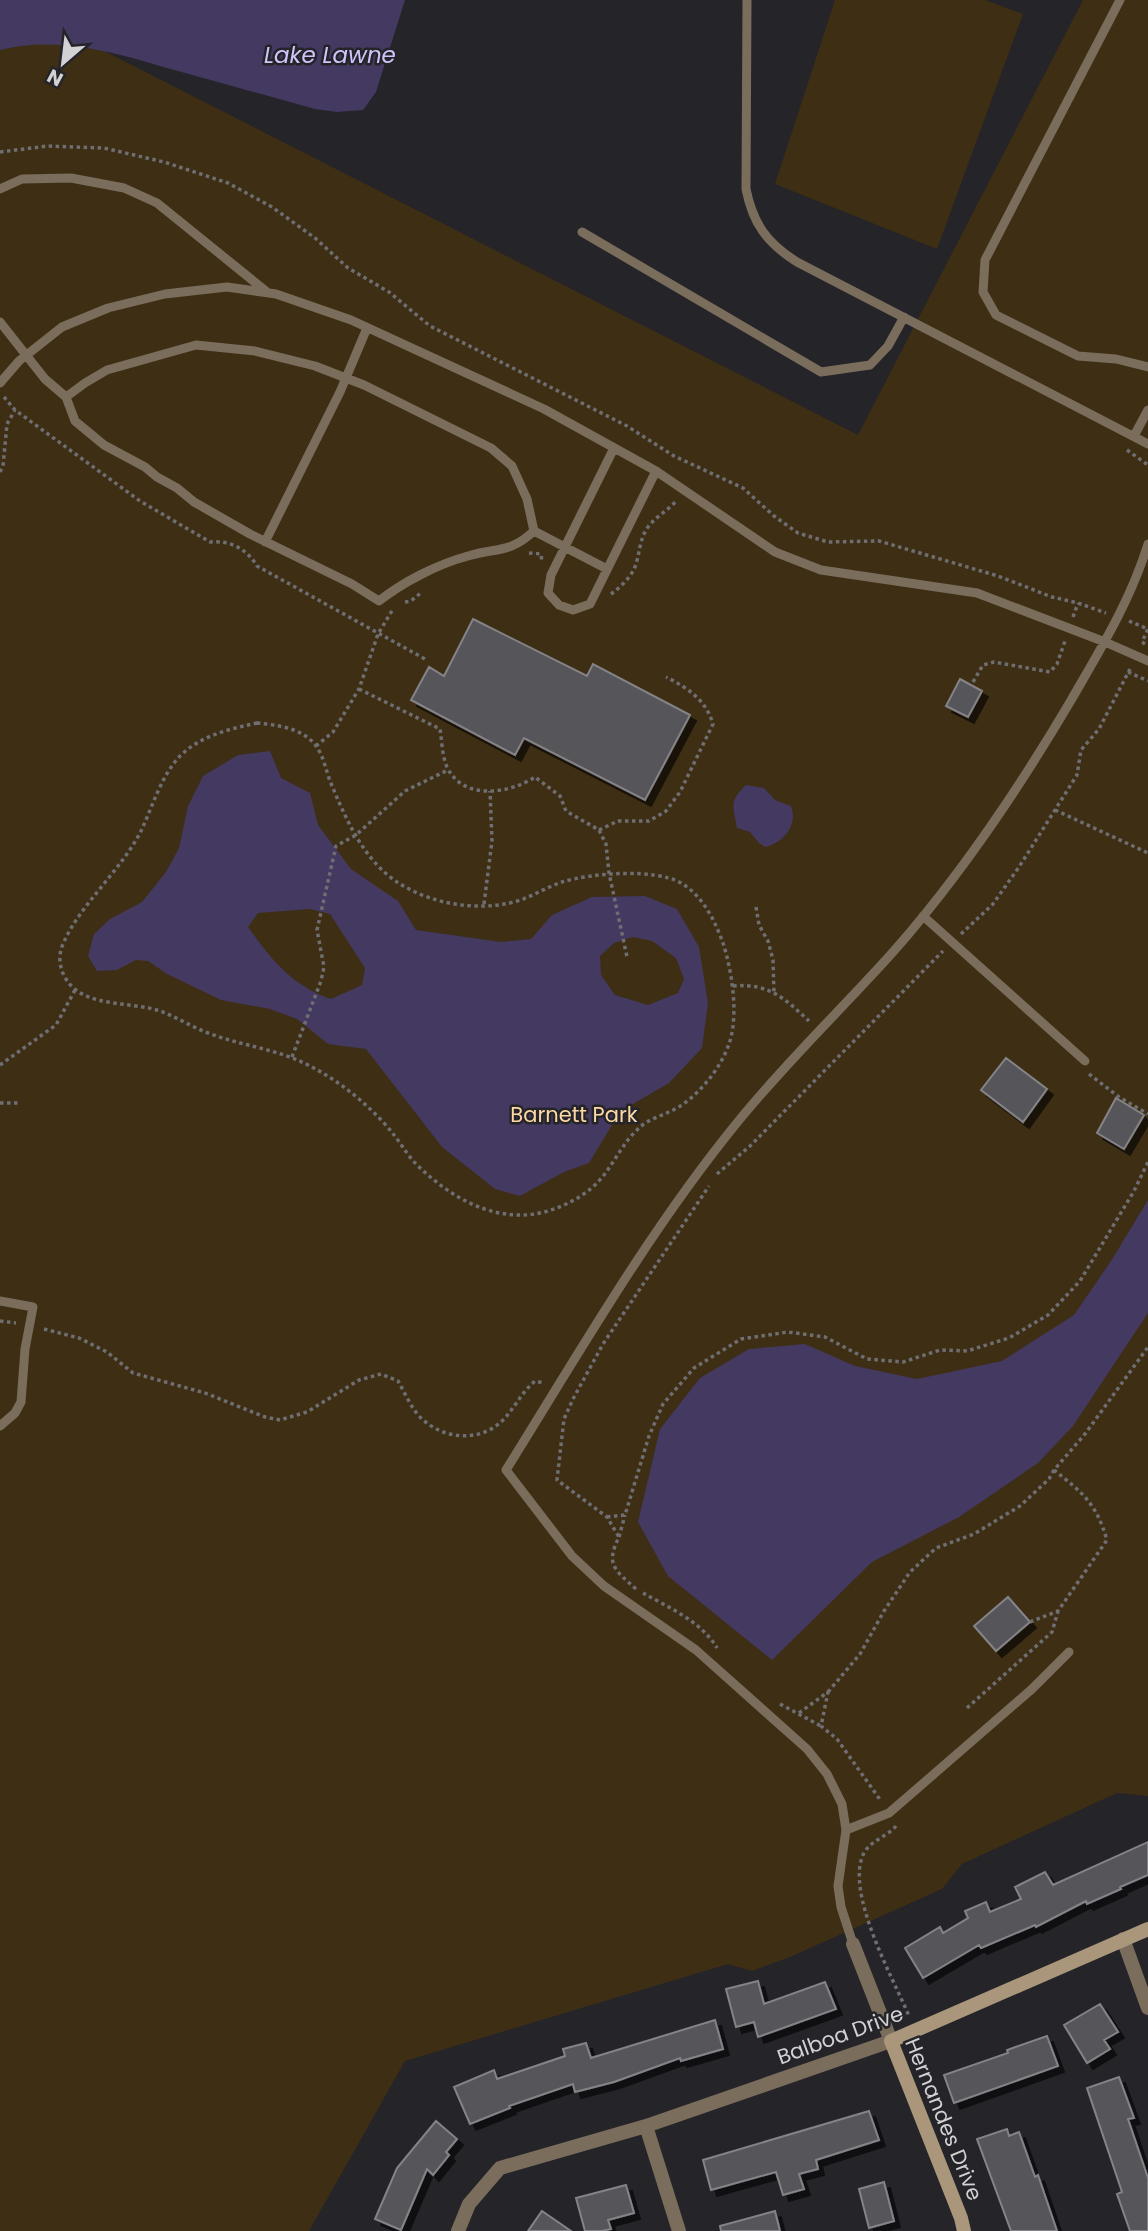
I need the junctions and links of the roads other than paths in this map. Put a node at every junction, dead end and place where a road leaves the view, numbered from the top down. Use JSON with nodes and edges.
{"nodes":[{"id":1,"x":747,"y":0,"type":"edge"},
{"id":2,"x":1120,"y":0,"type":"edge"},
{"id":3,"x":0,"y":189,"type":"edge"},
{"id":4,"x":582,"y":232,"type":"dead end"},
{"id":5,"x":268,"y":293,"type":"junction"},
{"id":6,"x":904,"y":317,"type":"junction"},
{"id":7,"x":0,"y":322,"type":"edge"},
{"id":8,"x":368,"y":328,"type":"junction"},
{"id":9,"x":26,"y":356,"type":"junction"},
{"id":10,"x":1148,"y":367,"type":"edge"},
{"id":11,"x":346,"y":378,"type":"junction"},
{"id":12,"x":0,"y":383,"type":"edge"},
{"id":13,"x":66,"y":397,"type":"junction"},
{"id":14,"x":1148,"y":410,"type":"edge"},
{"id":15,"x":1134,"y":436,"type":"junction"},
{"id":16,"x":1148,"y":444,"type":"edge"},
{"id":17,"x":614,"y":447,"type":"junction"},
{"id":18,"x":656,"y":471,"type":"junction"},
{"id":19,"x":534,"y":531,"type":"junction"},
{"id":20,"x":265,"y":542,"type":"junction"},
{"id":21,"x":1148,"y":544,"type":"edge"},
{"id":22,"x":565,"y":547,"type":"junction"},
{"id":23,"x":607,"y":569,"type":"junction"},
{"id":24,"x":1105,"y":642,"type":"junction"},
{"id":25,"x":1148,"y":661,"type":"edge"},
{"id":26,"x":923,"y":916,"type":"junction"},
{"id":27,"x":1082,"y":1064,"type":"road end"},
{"id":28,"x":0,"y":1301,"type":"edge"},
{"id":29,"x":0,"y":1426,"type":"edge"},
{"id":30,"x":1069,"y":1651,"type":"dead end"},
{"id":31,"x":846,"y":1830,"type":"junction"},
{"id":32,"x":1148,"y":1929,"type":"edge"},
{"id":33,"x":1123,"y":1939,"type":"junction"},
{"id":34,"x":853,"y":1944,"type":"joint"},
{"id":35,"x":1148,"y":2008,"type":"edge"},
{"id":36,"x":891,"y":2041,"type":"junction"},
{"id":37,"x":646,"y":2126,"type":"junction"},
{"id":38,"x":458,"y":2231,"type":"edge"},
{"id":39,"x":679,"y":2231,"type":"edge"},
{"id":40,"x":964,"y":2231,"type":"edge"}],
"edges":[{"from":1,"to":6,"type":"lane"},
{"from":2,"to":10,"type":"lane"},
{"from":3,"to":5,"type":"lane"},
{"from":4,"to":6,"type":"lane"},
{"from":5,"to":8,"type":"lane"},
{"from":5,"to":9,"type":"lane"},
{"from":6,"to":15,"type":"lane"},
{"from":7,"to":9,"type":"lane"},
{"from":8,"to":11,"type":"lane"},
{"from":8,"to":17,"type":"lane"},
{"from":9,"to":12,"type":"lane"},
{"from":9,"to":13,"type":"lane"},
{"from":11,"to":13,"type":"lane"},
{"from":11,"to":19,"type":"lane"},
{"from":11,"to":20,"type":"lane"},
{"from":13,"to":20,"type":"lane"},
{"from":14,"to":15,"type":"lane"},
{"from":15,"to":16,"type":"lane"},
{"from":17,"to":18,"type":"lane"},
{"from":17,"to":22,"type":"lane"},
{"from":18,"to":23,"type":"lane"},
{"from":18,"to":24,"type":"lane"},
{"from":19,"to":20,"type":"lane"},
{"from":19,"to":22,"type":"lane"},
{"from":21,"to":24,"type":"lane"},
{"from":22,"to":23,"type":"lane"},
{"from":22,"to":23,"type":"lane"},
{"from":24,"to":25,"type":"lane"},
{"from":24,"to":26,"type":"lane"},
{"from":26,"to":27,"type":"lane"},
{"from":26,"to":31,"type":"lane"},
{"from":28,"to":29,"type":"lane"},
{"from":30,"to":31,"type":"lane"},
{"from":31,"to":34,"type":"lane"},
{"from":32,"to":33,"type":"street","name":"Balboa Drive"},
{"from":33,"to":35,"type":"street"},
{"from":33,"to":36,"type":"street","name":"Balboa Drive"},
{"from":34,"to":36,"type":"street","name":"Hernandes Drive"},
{"from":36,"to":37,"type":"street","name":"Balboa Drive"},
{"from":36,"to":40,"type":"street","name":"Hernandes Drive"},
{"from":37,"to":38,"type":"street","name":"Balboa Drive"},
{"from":37,"to":39,"type":"street"}]}
